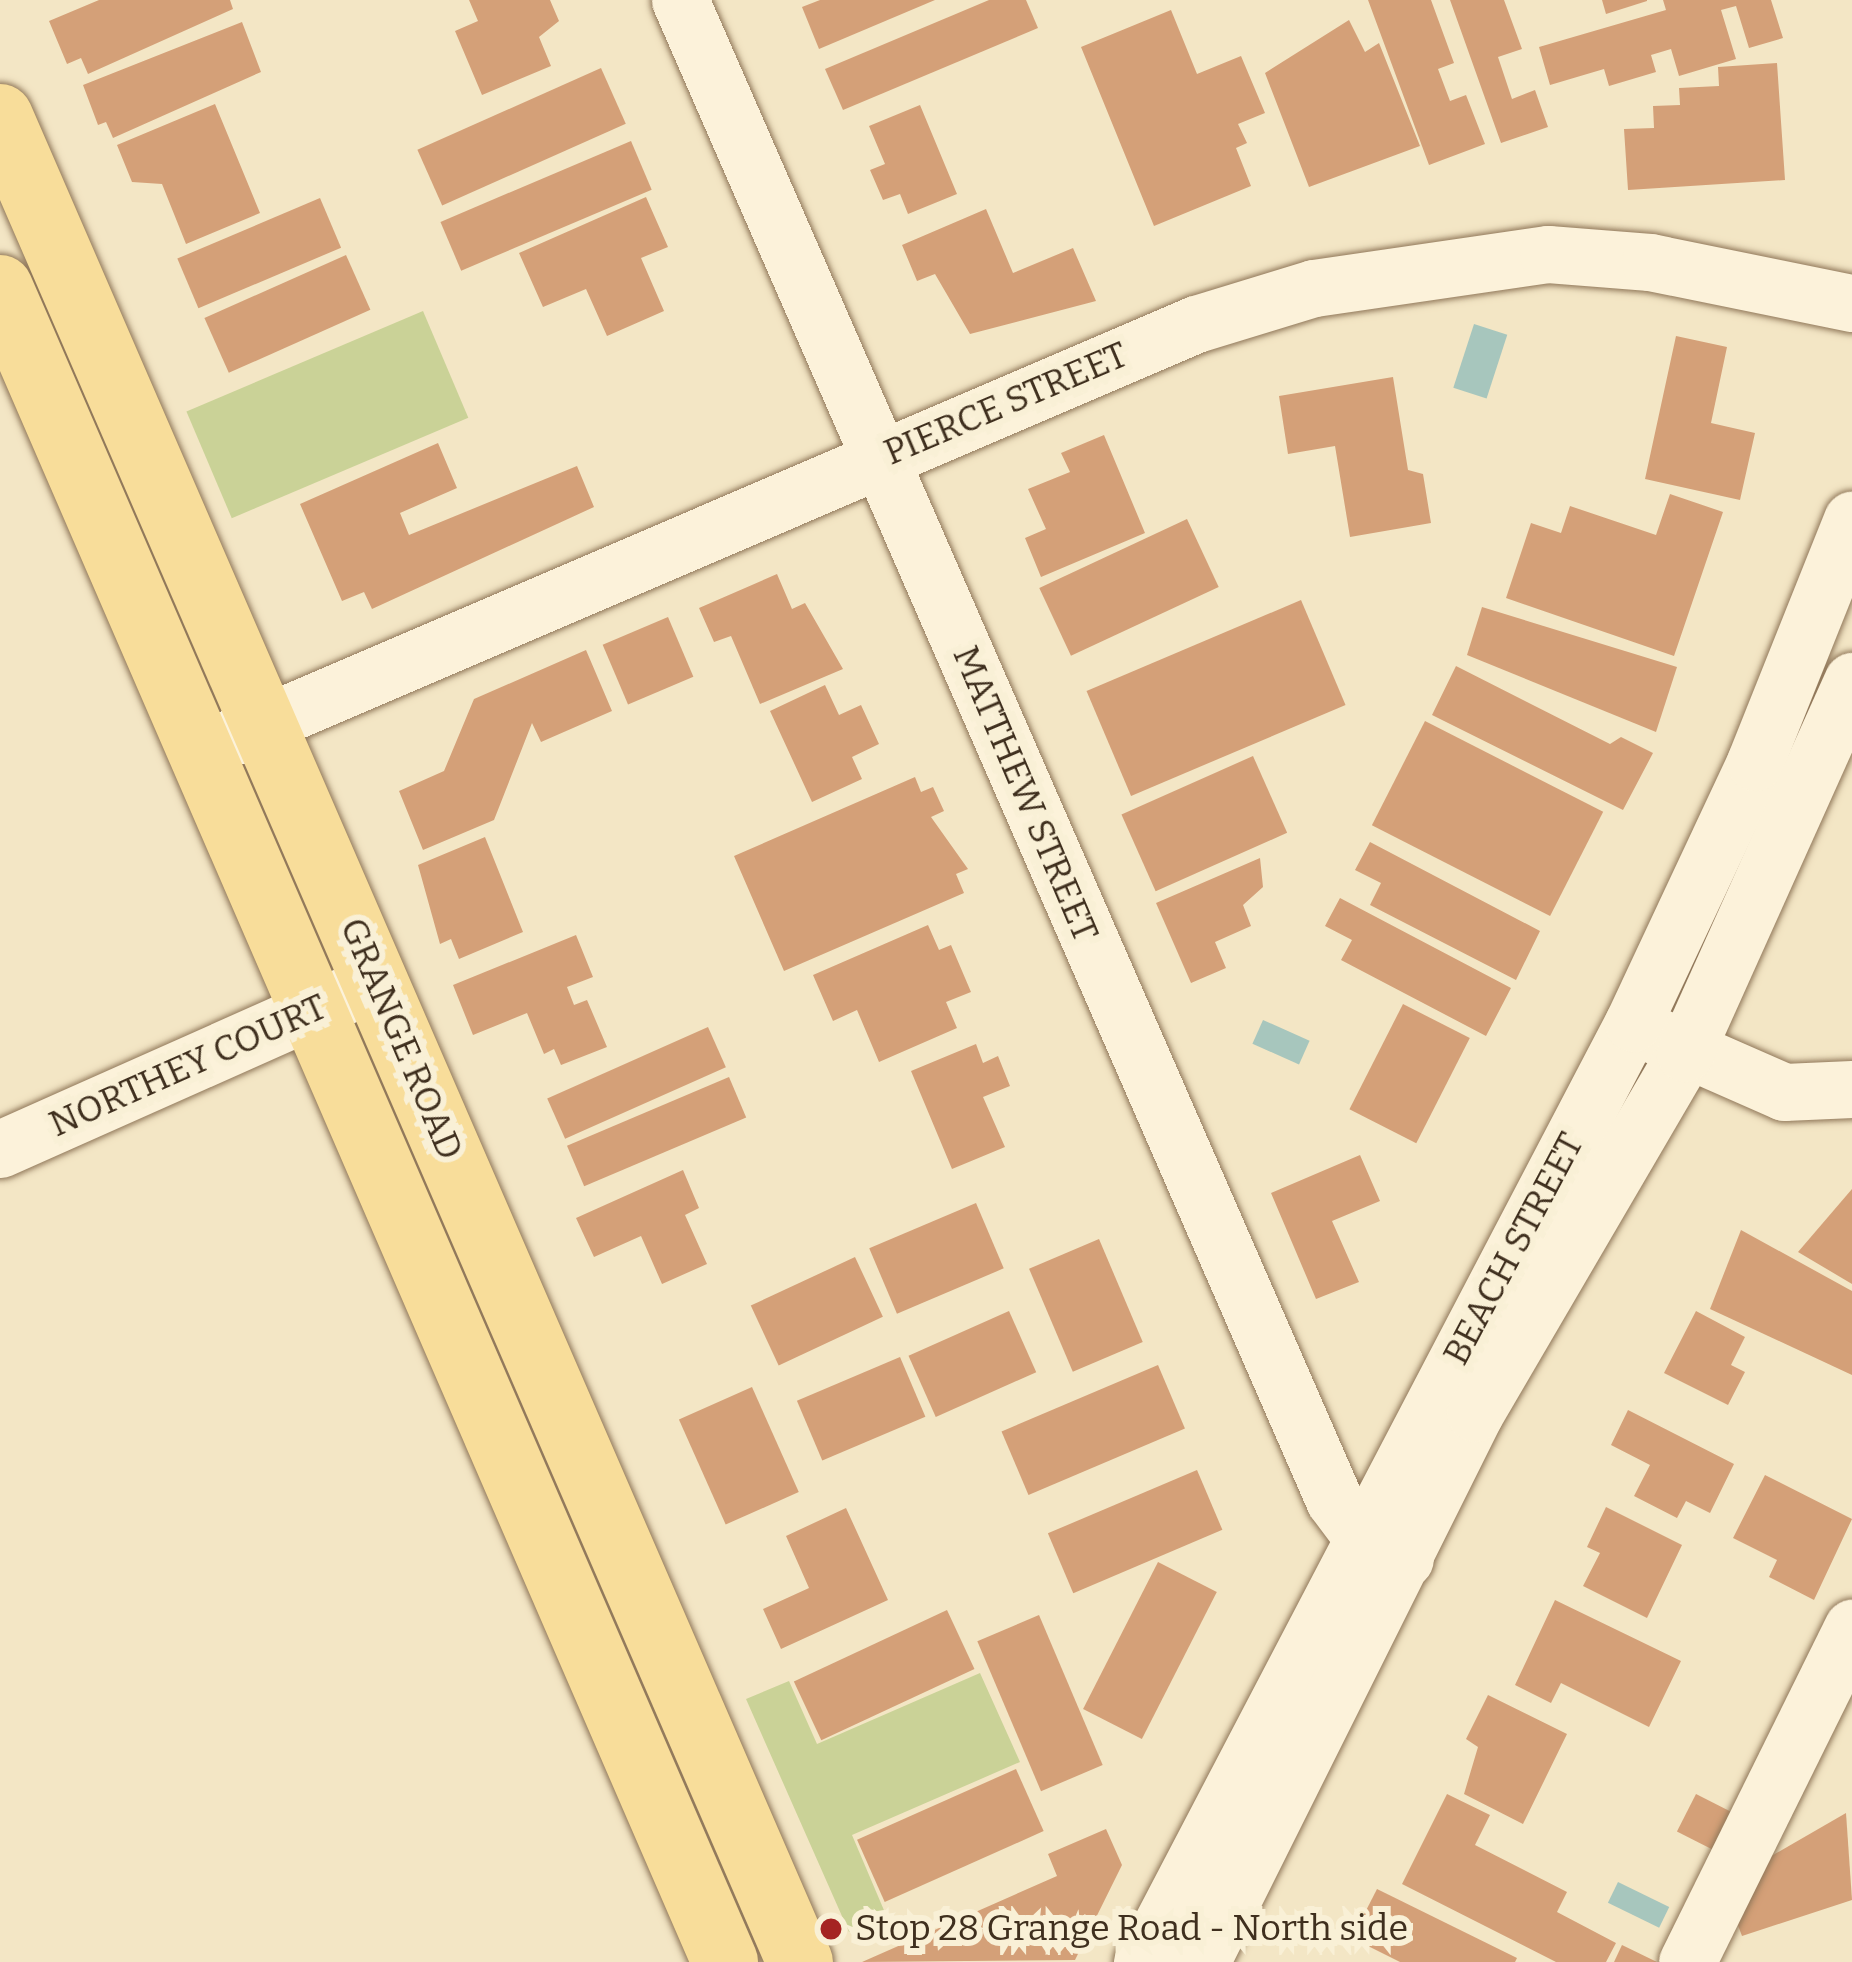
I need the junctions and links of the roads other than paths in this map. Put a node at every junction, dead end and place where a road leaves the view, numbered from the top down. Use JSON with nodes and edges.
{"nodes":[{"id":1,"x":680,"y":0,"type":"edge"},
{"id":2,"x":0,"y":117,"type":"edge"},
{"id":3,"x":0,"y":288,"type":"edge"},
{"id":4,"x":1852,"y":303,"type":"edge"},
{"id":5,"x":879,"y":458,"type":"junction"},
{"id":6,"x":1852,"y":520,"type":"edge"},
{"id":7,"x":1852,"y":681,"type":"edge"},
{"id":8,"x":262,"y":724,"type":"junction"},
{"id":9,"x":202,"y":751,"type":"junction"},
{"id":10,"x":376,"y":981,"type":"junction"},
{"id":11,"x":316,"y":1010,"type":"junction"},
{"id":12,"x":1633,"y":1023,"type":"junction"},
{"id":13,"x":1685,"y":1053,"type":"junction"},
{"id":14,"x":1852,"y":1089,"type":"edge"},
{"id":15,"x":0,"y":1149,"type":"edge"},
{"id":16,"x":1384,"y":1550,"type":"junction"},
{"id":17,"x":1852,"y":1628,"type":"edge"},
{"id":18,"x":725,"y":1962,"type":"edge"},
{"id":19,"x":800,"y":1962,"type":"edge"},
{"id":20,"x":1142,"y":1962,"type":"edge"},
{"id":21,"x":1201,"y":1962,"type":"edge"},
{"id":22,"x":1687,"y":1962,"type":"edge"}],
"edges":[{"from":1,"to":5,"type":"street","name":"MATTHEW STREET"},
{"from":2,"to":8,"type":"main road","name":"GRANGE ROAD"},
{"from":3,"to":9,"type":"main road","name":"GRANGE ROAD"},
{"from":4,"to":5,"type":"street","name":"PIERCE STREET"},
{"from":5,"to":8,"type":"street","name":"PIERCE STREET"},
{"from":5,"to":16,"type":"street","name":"MATTHEW STREET"},
{"from":6,"to":12,"type":"street","name":"BEACH STREET"},
{"from":7,"to":13,"type":"street","name":"BEACH STREET"},
{"from":8,"to":9,"type":"street","name":"PIERCE STREET"},
{"from":8,"to":10,"type":"main road","name":"GRANGE ROAD"},
{"from":9,"to":11,"type":"main road","name":"GRANGE ROAD"},
{"from":10,"to":11,"type":"street","name":"NORTHEY COURT"},
{"from":10,"to":19,"type":"main road","name":"GRANGE ROAD"},
{"from":11,"to":15,"type":"street","name":"NORTHEY COURT"},
{"from":11,"to":18,"type":"main road","name":"GRANGE ROAD"},
{"from":12,"to":13,"type":"street"},
{"from":12,"to":16,"type":"street","name":"BEACH STREET"},
{"from":13,"to":14,"type":"street"},
{"from":13,"to":16,"type":"street","name":"BEACH STREET"},
{"from":16,"to":20,"type":"street","name":"BEACH STREET"},
{"from":16,"to":21,"type":"street","name":"BEACH STREET"},
{"from":17,"to":22,"type":"street"}]}
